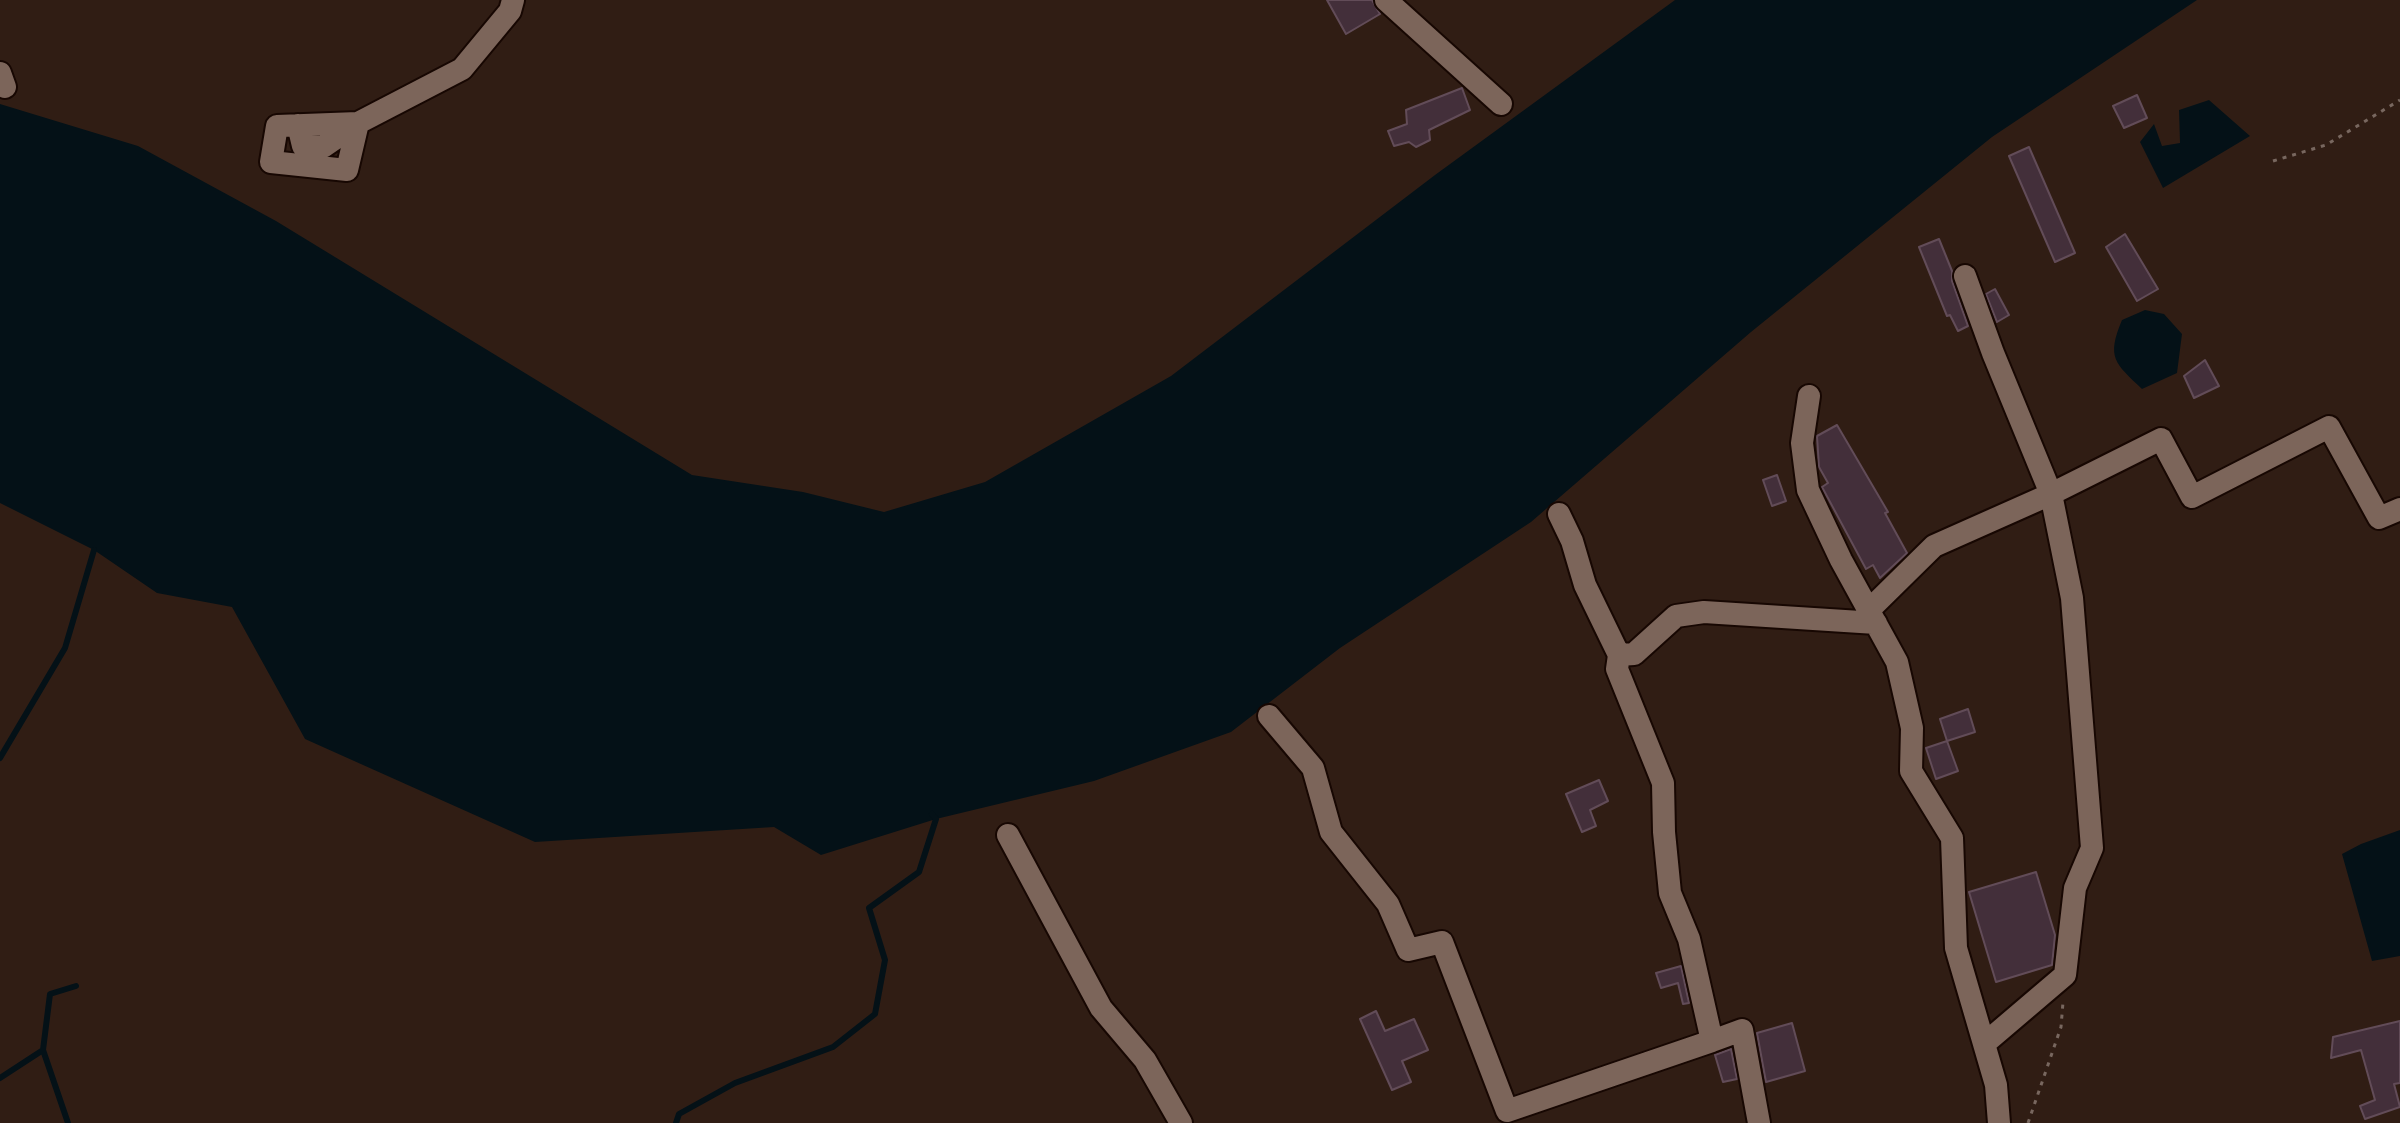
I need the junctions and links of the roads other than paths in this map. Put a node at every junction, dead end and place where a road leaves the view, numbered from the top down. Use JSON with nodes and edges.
{"nodes":[{"id":1,"x":513,"y":0,"type":"edge"},
{"id":2,"x":1386,"y":0,"type":"edge"},
{"id":3,"x":1501,"y":104,"type":"dead end"},
{"id":4,"x":358,"y":123,"type":"junction"},
{"id":5,"x":1965,"y":276,"type":"dead end"},
{"id":6,"x":1809,"y":396,"type":"dead end"},
{"id":7,"x":2051,"y":494,"type":"junction"},
{"id":8,"x":2400,"y":509,"type":"edge"},
{"id":9,"x":1559,"y":514,"type":"dead end"},
{"id":10,"x":1872,"y":616,"type":"junction"},
{"id":11,"x":1619,"y":655,"type":"junction"},
{"id":12,"x":1269,"y":716,"type":"dead end"},
{"id":13,"x":1008,"y":835,"type":"dead end"},
{"id":14,"x":1712,"y":1041,"type":"junction"},
{"id":15,"x":1984,"y":1044,"type":"junction"},
{"id":16,"x":1181,"y":1123,"type":"edge"},
{"id":17,"x":1759,"y":1123,"type":"edge"},
{"id":18,"x":1999,"y":1123,"type":"edge"}],
"edges":[{"from":1,"to":4,"type":"street"},
{"from":2,"to":3,"type":"street"},
{"from":4,"to":4,"type":"street"},
{"from":5,"to":7,"type":"street"},
{"from":6,"to":10,"type":"street"},
{"from":7,"to":8,"type":"street"},
{"from":7,"to":10,"type":"street"},
{"from":7,"to":15,"type":"street"},
{"from":9,"to":11,"type":"street"},
{"from":10,"to":11,"type":"street"},
{"from":10,"to":15,"type":"street"},
{"from":11,"to":14,"type":"street"},
{"from":12,"to":14,"type":"street"},
{"from":13,"to":16,"type":"street"},
{"from":14,"to":17,"type":"street"},
{"from":15,"to":18,"type":"street"}]}
